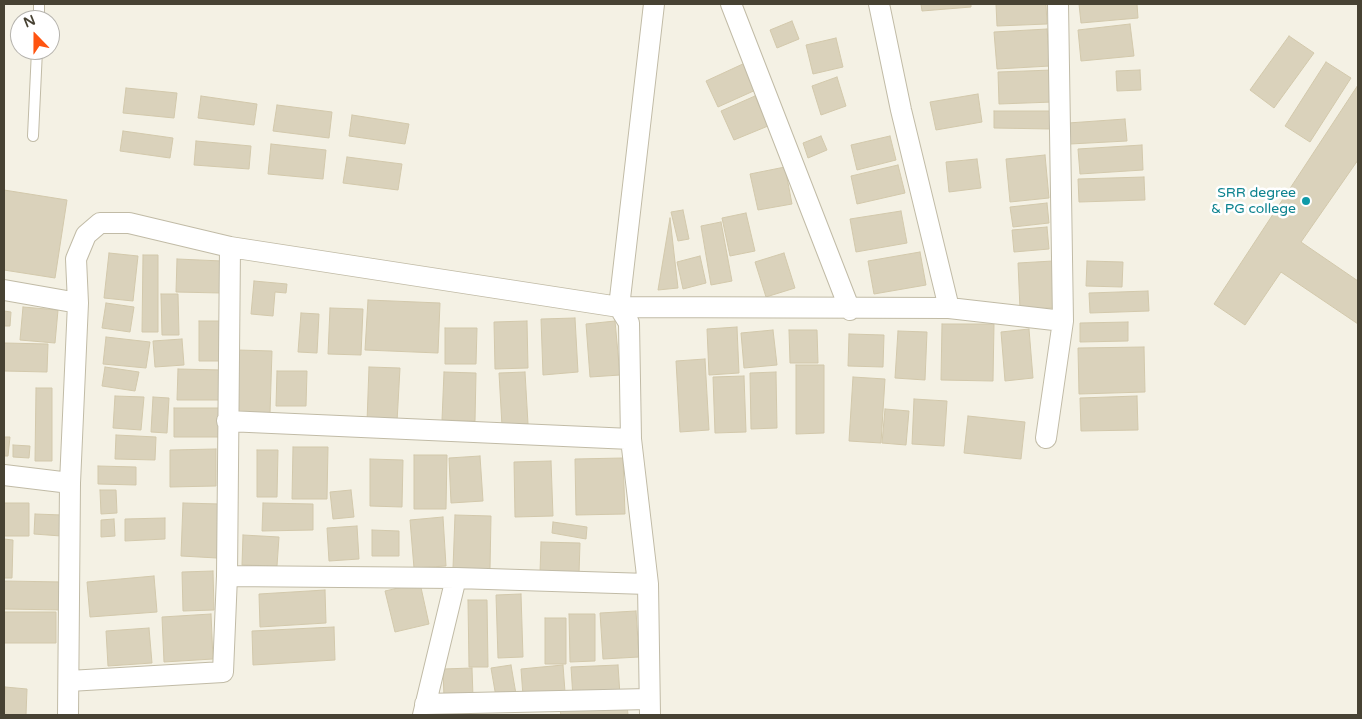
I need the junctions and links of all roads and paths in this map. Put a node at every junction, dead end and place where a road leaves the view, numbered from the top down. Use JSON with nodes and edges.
{"nodes":[{"id":1,"x":654,"y":4,"type":"edge"},
{"id":2,"x":731,"y":4,"type":"edge"},
{"id":3,"x":879,"y":4,"type":"edge"},
{"id":4,"x":1058,"y":4,"type":"edge"},
{"id":5,"x":37,"y":60,"type":"edge"},
{"id":6,"x":33,"y":136,"type":"dead end"},
{"id":7,"x":230,"y":247,"type":"junction"},
{"id":8,"x":4,"y":290,"type":"edge"},
{"id":9,"x":78,"y":303,"type":"junction"},
{"id":10,"x":619,"y":307,"type":"junction"},
{"id":11,"x":949,"y":308,"type":"junction"},
{"id":12,"x":850,"y":310,"type":"junction"},
{"id":13,"x":1063,"y":320,"type":"junction"},
{"id":14,"x":227,"y":421,"type":"junction"},
{"id":15,"x":1046,"y":438,"type":"dead end"},
{"id":16,"x":631,"y":439,"type":"junction"},
{"id":17,"x":4,"y":475,"type":"edge"},
{"id":18,"x":70,"y":483,"type":"junction"},
{"id":19,"x":227,"y":576,"type":"junction"},
{"id":20,"x":456,"y":578,"type":"junction"},
{"id":21,"x":648,"y":584,"type":"junction"},
{"id":22,"x":69,"y":681,"type":"junction"},
{"id":23,"x":650,"y":707,"type":"edge"},
{"id":24,"x":424,"y":710,"type":"edge"},
{"id":25,"x":68,"y":715,"type":"edge"}],
"edges":[{"from":1,"to":10,"type":"street"},
{"from":2,"to":12,"type":"street"},
{"from":3,"to":11,"type":"street"},
{"from":4,"to":13,"type":"street"},
{"from":5,"to":6,"type":"lane"},
{"from":7,"to":9,"type":"street"},
{"from":7,"to":10,"type":"street"},
{"from":7,"to":14,"type":"street"},
{"from":8,"to":9,"type":"street"},
{"from":9,"to":18,"type":"street"},
{"from":10,"to":12,"type":"street"},
{"from":10,"to":16,"type":"street"},
{"from":11,"to":12,"type":"street"},
{"from":11,"to":13,"type":"street"},
{"from":13,"to":15,"type":"street"},
{"from":14,"to":16,"type":"street"},
{"from":14,"to":19,"type":"street"},
{"from":16,"to":21,"type":"street"},
{"from":17,"to":18,"type":"street"},
{"from":18,"to":22,"type":"street"},
{"from":19,"to":20,"type":"street"},
{"from":19,"to":22,"type":"street"},
{"from":20,"to":21,"type":"street"},
{"from":20,"to":24,"type":"street"},
{"from":21,"to":23,"type":"street"},
{"from":22,"to":25,"type":"street"},
{"from":23,"to":24,"type":"street"}]}
